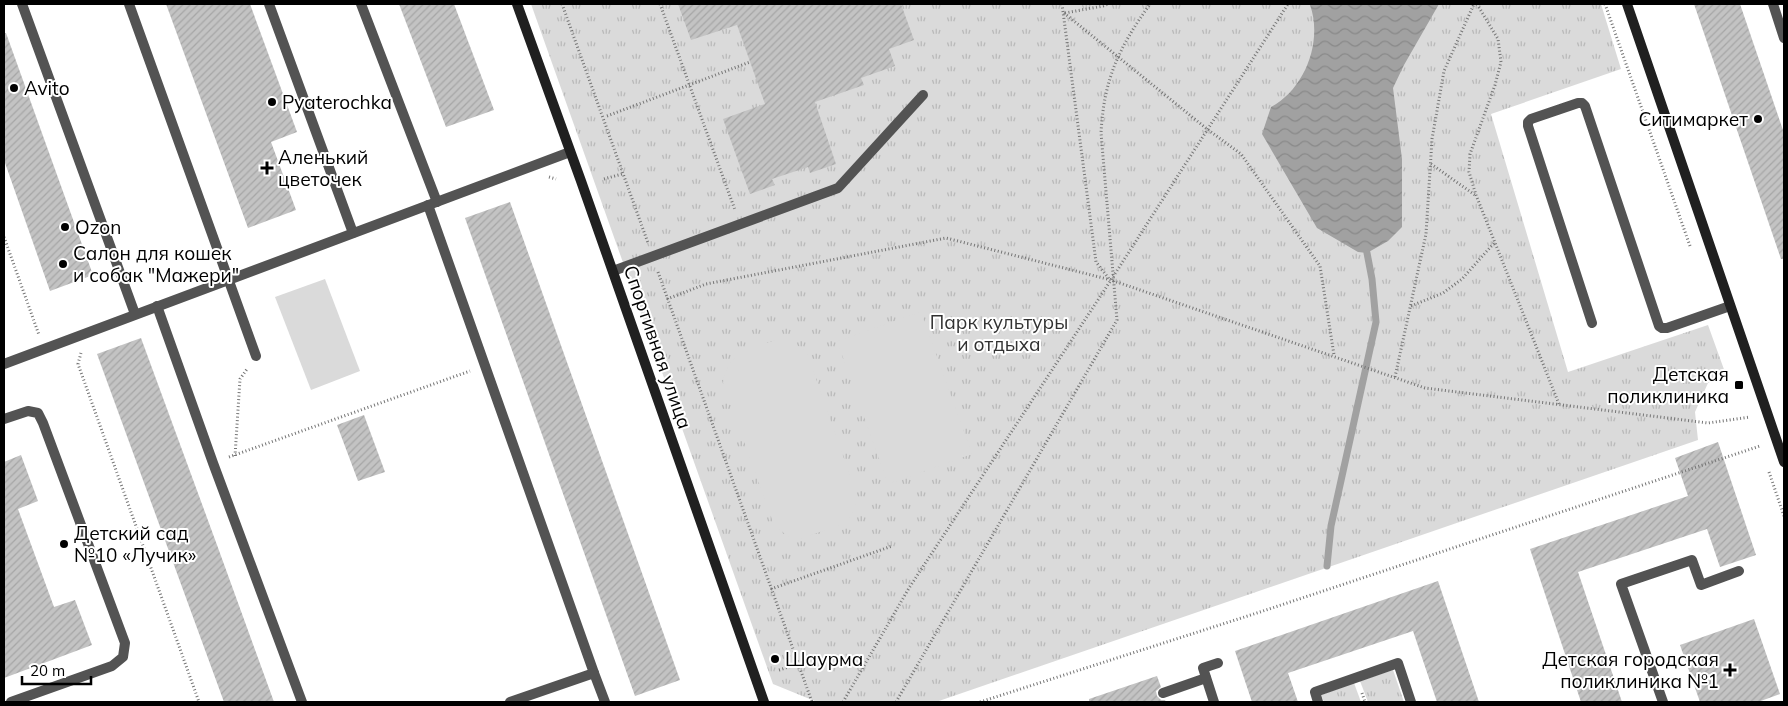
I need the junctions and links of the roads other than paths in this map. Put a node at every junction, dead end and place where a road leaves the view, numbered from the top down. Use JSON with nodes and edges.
{"nodes":[{"id":1,"x":22,"y":4,"type":"edge"},
{"id":2,"x":129,"y":4,"type":"edge"},
{"id":3,"x":269,"y":4,"type":"edge"},
{"id":4,"x":361,"y":4,"type":"edge"},
{"id":5,"x":517,"y":4,"type":"edge"},
{"id":6,"x":1627,"y":4,"type":"edge"},
{"id":7,"x":1776,"y":4,"type":"edge"},
{"id":8,"x":1784,"y":38,"type":"edge"},
{"id":9,"x":924,"y":95,"type":"dead end"},
{"id":10,"x":570,"y":152,"type":"junction"},
{"id":11,"x":432,"y":204,"type":"junction"},
{"id":12,"x":354,"y":233,"type":"junction"},
{"id":13,"x":613,"y":271,"type":"junction"},
{"id":14,"x":229,"y":279,"type":"junction"},
{"id":15,"x":157,"y":306,"type":"junction"},
{"id":16,"x":1730,"y":306,"type":"junction"},
{"id":17,"x":134,"y":314,"type":"junction"},
{"id":18,"x":1592,"y":322,"type":"dead end"},
{"id":19,"x":256,"y":356,"type":"road end"},
{"id":20,"x":4,"y":364,"type":"edge"},
{"id":21,"x":4,"y":419,"type":"edge"},
{"id":22,"x":1784,"y":462,"type":"edge"},
{"id":23,"x":1739,"y":571,"type":"dead end"},
{"id":24,"x":1218,"y":663,"type":"dead end"},
{"id":25,"x":594,"y":672,"type":"junction"},
{"id":26,"x":1206,"y":678,"type":"junction"},
{"id":27,"x":1163,"y":693,"type":"dead end"},
{"id":28,"x":11,"y":702,"type":"edge"},
{"id":29,"x":302,"y":702,"type":"edge"},
{"id":30,"x":510,"y":702,"type":"edge"},
{"id":31,"x":605,"y":702,"type":"edge"},
{"id":32,"x":764,"y":702,"type":"edge"},
{"id":33,"x":1214,"y":702,"type":"edge"},
{"id":34,"x":1318,"y":702,"type":"edge"},
{"id":35,"x":1412,"y":702,"type":"edge"},
{"id":36,"x":1663,"y":702,"type":"edge"}],
"edges":[{"from":1,"to":17,"type":"lane"},
{"from":2,"to":14,"type":"lane"},
{"from":3,"to":12,"type":"lane"},
{"from":4,"to":11,"type":"lane"},
{"from":5,"to":10,"type":"street","name":"Спортивная улица"},
{"from":6,"to":16,"type":"street"},
{"from":7,"to":8,"type":"lane"},
{"from":9,"to":13,"type":"lane"},
{"from":10,"to":11,"type":"lane"},
{"from":10,"to":13,"type":"street","name":"Спортивная улица"},
{"from":11,"to":12,"type":"lane"},
{"from":11,"to":25,"type":"lane"},
{"from":12,"to":14,"type":"lane"},
{"from":13,"to":32,"type":"street","name":"Спортивная улица"},
{"from":14,"to":15,"type":"lane"},
{"from":14,"to":19,"type":"lane"},
{"from":15,"to":17,"type":"lane"},
{"from":15,"to":29,"type":"lane"},
{"from":16,"to":18,"type":"lane"},
{"from":16,"to":22,"type":"street"},
{"from":17,"to":20,"type":"lane"},
{"from":21,"to":28,"type":"lane"},
{"from":23,"to":36,"type":"lane"},
{"from":24,"to":26,"type":"lane"},
{"from":25,"to":30,"type":"lane"},
{"from":25,"to":31,"type":"lane"},
{"from":26,"to":27,"type":"lane"},
{"from":26,"to":33,"type":"lane"},
{"from":34,"to":35,"type":"lane"}]}
